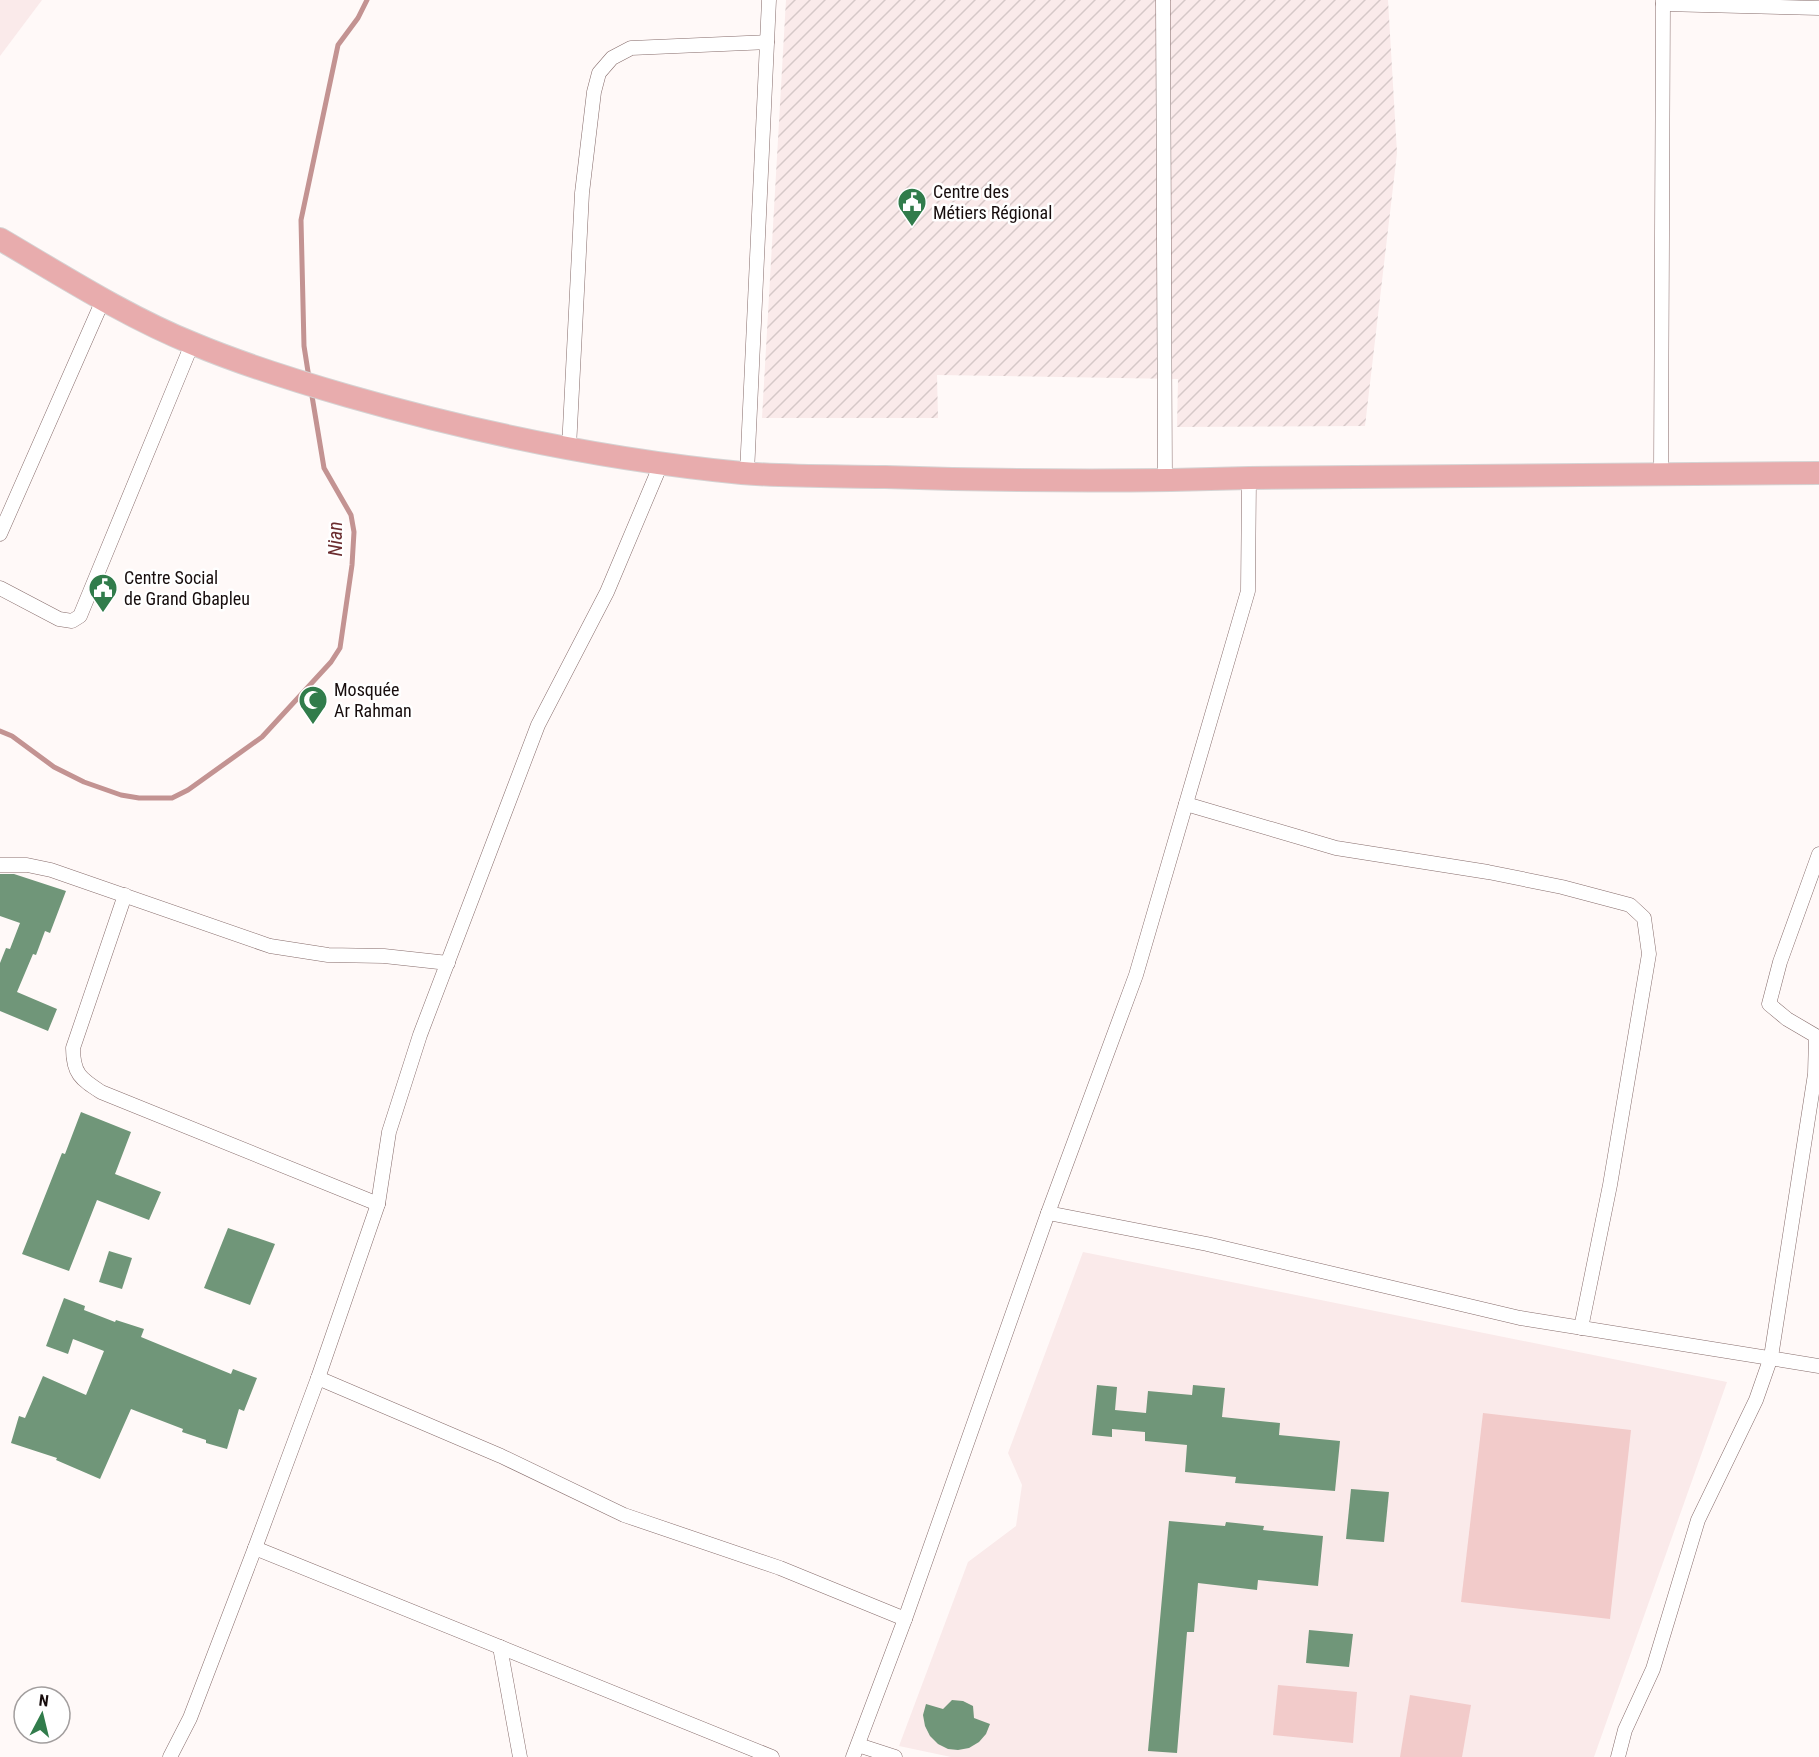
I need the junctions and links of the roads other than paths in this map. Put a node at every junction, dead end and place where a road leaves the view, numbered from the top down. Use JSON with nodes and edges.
{"nodes":[{"id":1,"x":769,"y":0,"type":"edge"},
{"id":2,"x":1163,"y":0,"type":"edge"},
{"id":3,"x":1663,"y":2,"type":"edge"},
{"id":4,"x":1819,"y":8,"type":"edge"},
{"id":5,"x":767,"y":42,"type":"junction"},
{"id":6,"x":0,"y":239,"type":"edge"},
{"id":7,"x":103,"y":300,"type":"junction"},
{"id":8,"x":192,"y":344,"type":"junction"},
{"id":9,"x":568,"y":448,"type":"junction"},
{"id":10,"x":661,"y":464,"type":"junction"},
{"id":11,"x":747,"y":473,"type":"junction"},
{"id":12,"x":1819,"y":473,"type":"edge"},
{"id":13,"x":1661,"y":474,"type":"junction"},
{"id":14,"x":1249,"y":478,"type":"junction"},
{"id":15,"x":1165,"y":481,"type":"junction"},
{"id":16,"x":0,"y":534,"type":"edge"},
{"id":17,"x":0,"y":588,"type":"edge"},
{"id":18,"x":1186,"y":804,"type":"junction"},
{"id":19,"x":1819,"y":854,"type":"edge"},
{"id":20,"x":0,"y":865,"type":"edge"},
{"id":21,"x":125,"y":895,"type":"junction"},
{"id":22,"x":448,"y":963,"type":"junction"},
{"id":23,"x":378,"y":1204,"type":"junction"},
{"id":24,"x":1048,"y":1213,"type":"junction"},
{"id":25,"x":1581,"y":1328,"type":"junction"},
{"id":26,"x":1771,"y":1357,"type":"junction"},
{"id":27,"x":1819,"y":1366,"type":"edge"},
{"id":28,"x":318,"y":1378,"type":"junction"},
{"id":29,"x":255,"y":1548,"type":"junction"},
{"id":30,"x":905,"y":1619,"type":"junction"},
{"id":31,"x":500,"y":1647,"type":"junction"},
{"id":32,"x":856,"y":1751,"type":"edge"},
{"id":33,"x":170,"y":1757,"type":"edge"},
{"id":34,"x":520,"y":1757,"type":"edge"},
{"id":35,"x":772,"y":1757,"type":"edge"},
{"id":36,"x":895,"y":1757,"type":"edge"},
{"id":37,"x":1618,"y":1757,"type":"edge"}],
"edges":[{"from":1,"to":5,"type":"street"},
{"from":2,"to":15,"type":"street"},
{"from":3,"to":4,"type":"street"},
{"from":3,"to":13,"type":"street"},
{"from":5,"to":9,"type":"street"},
{"from":5,"to":11,"type":"street"},
{"from":6,"to":7,"type":"main road"},
{"from":7,"to":8,"type":"main road"},
{"from":7,"to":16,"type":"street"},
{"from":8,"to":9,"type":"main road"},
{"from":8,"to":17,"type":"street"},
{"from":9,"to":10,"type":"main road"},
{"from":10,"to":11,"type":"main road"},
{"from":10,"to":22,"type":"street"},
{"from":11,"to":15,"type":"main road"},
{"from":12,"to":13,"type":"main road"},
{"from":13,"to":14,"type":"main road"},
{"from":14,"to":15,"type":"main road"},
{"from":14,"to":18,"type":"street"},
{"from":18,"to":24,"type":"street"},
{"from":18,"to":25,"type":"street"},
{"from":19,"to":26,"type":"street"},
{"from":20,"to":21,"type":"street"},
{"from":21,"to":22,"type":"street"},
{"from":21,"to":23,"type":"street"},
{"from":22,"to":23,"type":"street"},
{"from":23,"to":28,"type":"street"},
{"from":24,"to":25,"type":"street"},
{"from":24,"to":30,"type":"street"},
{"from":25,"to":26,"type":"street"},
{"from":26,"to":27,"type":"street"},
{"from":26,"to":37,"type":"street"},
{"from":28,"to":29,"type":"street"},
{"from":28,"to":30,"type":"street"},
{"from":29,"to":31,"type":"street"},
{"from":29,"to":33,"type":"street"},
{"from":30,"to":32,"type":"street"},
{"from":31,"to":34,"type":"street"},
{"from":31,"to":35,"type":"street"},
{"from":32,"to":36,"type":"street"}]}
